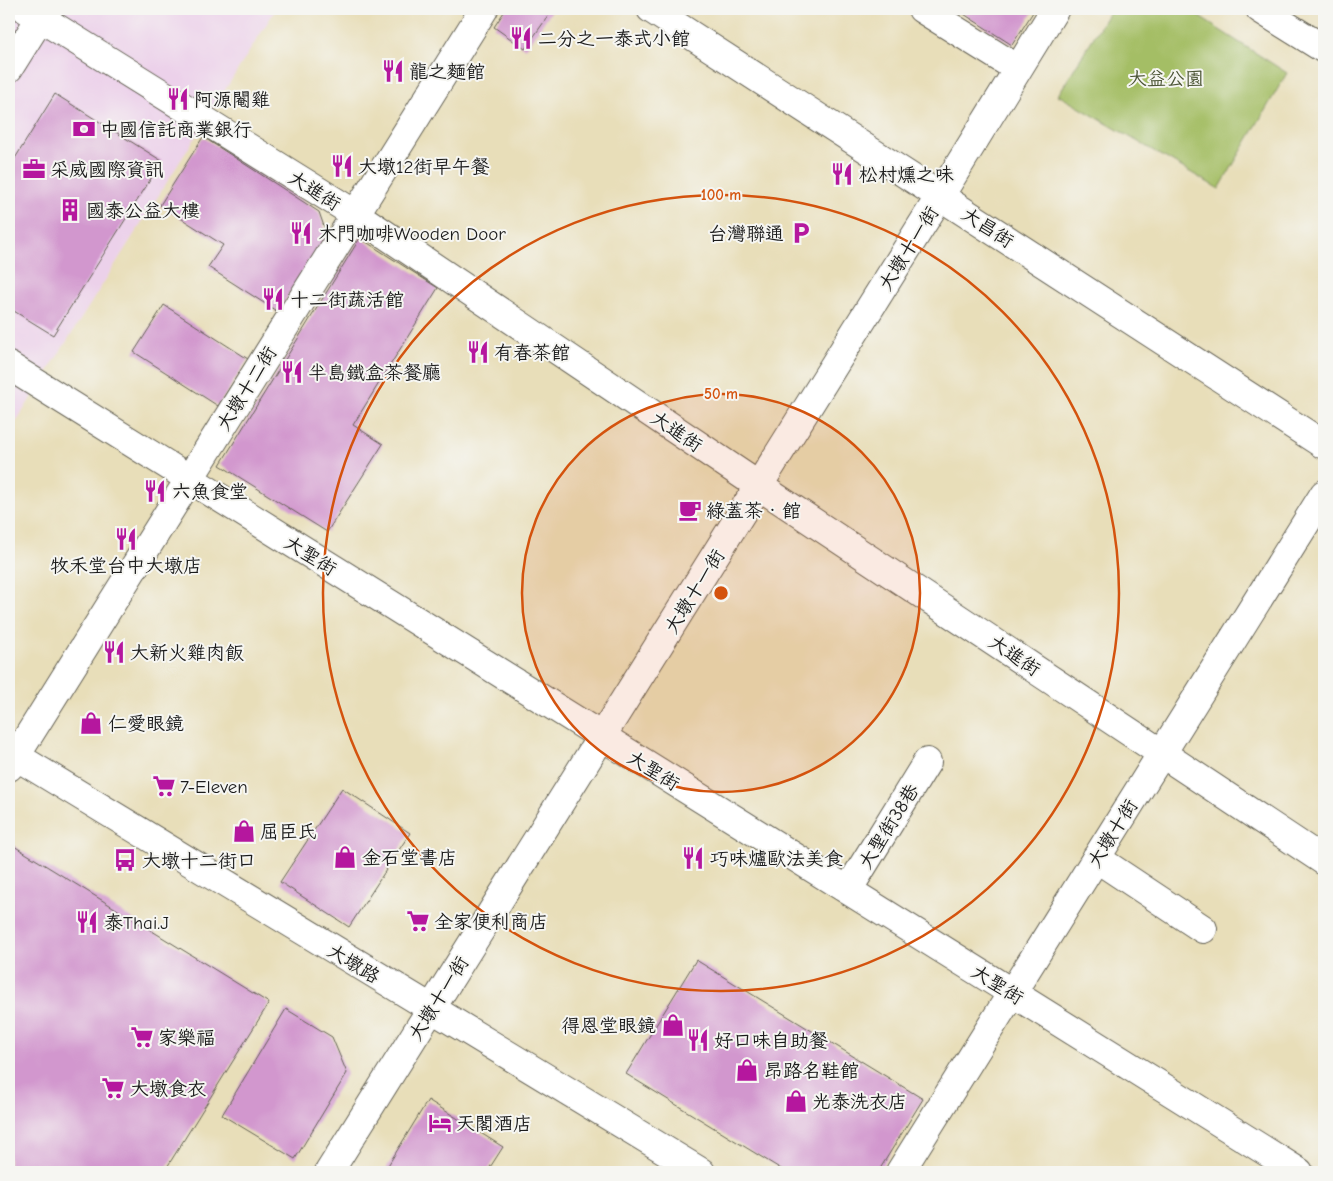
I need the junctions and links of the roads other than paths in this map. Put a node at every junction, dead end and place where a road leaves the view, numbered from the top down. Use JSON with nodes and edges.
{"nodes":[{"id":1,"x":484,"y":9,"type":"edge"},
{"id":2,"x":651,"y":9,"type":"edge"},
{"id":3,"x":922,"y":9,"type":"edge"},
{"id":4,"x":1055,"y":9,"type":"edge"},
{"id":5,"x":1260,"y":9,"type":"edge"},
{"id":6,"x":37,"y":12,"type":"edge"},
{"id":7,"x":1292,"y":17,"type":"edge"},
{"id":8,"x":1324,"y":49,"type":"edge"},
{"id":9,"x":9,"y":68,"type":"edge"},
{"id":10,"x":1018,"y":69,"type":"junction"},
{"id":11,"x":940,"y":196,"type":"junction"},
{"id":12,"x":355,"y":214,"type":"junction"},
{"id":13,"x":9,"y":366,"type":"edge"},
{"id":14,"x":1324,"y":445,"type":"edge"},
{"id":15,"x":189,"y":479,"type":"junction"},
{"id":16,"x":759,"y":486,"type":"junction"},
{"id":17,"x":1324,"y":494,"type":"edge"},
{"id":18,"x":602,"y":738,"type":"junction"},
{"id":19,"x":1162,"y":753,"type":"junction"},
{"id":20,"x":11,"y":759,"type":"edge"},
{"id":21,"x":927,"y":762,"type":"dead end"},
{"id":22,"x":1096,"y":858,"type":"junction"},
{"id":23,"x":1324,"y":861,"type":"edge"},
{"id":24,"x":848,"y":890,"type":"junction"},
{"id":25,"x":1203,"y":929,"type":"dead end"},
{"id":26,"x":1012,"y":993,"type":"junction"},
{"id":27,"x":431,"y":1009,"type":"junction"},
{"id":28,"x":329,"y":1172,"type":"edge"},
{"id":29,"x":701,"y":1172,"type":"edge"},
{"id":30,"x":900,"y":1172,"type":"edge"},
{"id":31,"x":1300,"y":1172,"type":"edge"}],
"edges":[{"from":1,"to":12,"type":"street","name":"大墩十二街"},
{"from":2,"to":11,"type":"street","name":"大昌街"},
{"from":3,"to":10,"type":"street"},
{"from":4,"to":10,"type":"street","name":"大墩十一街"},
{"from":5,"to":7,"type":"street"},
{"from":6,"to":9,"type":"street"},
{"from":6,"to":12,"type":"street","name":"大進街"},
{"from":7,"to":8,"type":"street"},
{"from":10,"to":11,"type":"street","name":"大墩十一街"},
{"from":11,"to":14,"type":"street","name":"大昌街"},
{"from":11,"to":16,"type":"street","name":"大墩十一街"},
{"from":12,"to":15,"type":"street","name":"大墩十二街"},
{"from":12,"to":16,"type":"street","name":"大進街"},
{"from":13,"to":15,"type":"street","name":"大聖街"},
{"from":15,"to":18,"type":"street","name":"大聖街"},
{"from":15,"to":20,"type":"street","name":"大墩十二街"},
{"from":16,"to":18,"type":"street","name":"大墩十一街"},
{"from":16,"to":19,"type":"street","name":"大進街"},
{"from":17,"to":19,"type":"street","name":"大墩十街"},
{"from":18,"to":24,"type":"street","name":"大聖街"},
{"from":18,"to":27,"type":"street","name":"大墩十一街"},
{"from":19,"to":22,"type":"street","name":"大墩十街"},
{"from":19,"to":23,"type":"street","name":"大進街"},
{"from":20,"to":27,"type":"street","name":"大墩路"},
{"from":21,"to":24,"type":"street","name":"大聖街38巷"},
{"from":22,"to":25,"type":"street"},
{"from":22,"to":26,"type":"street","name":"大墩十街"},
{"from":24,"to":26,"type":"street","name":"大聖街"},
{"from":26,"to":30,"type":"street","name":"大墩十街"},
{"from":26,"to":31,"type":"street","name":"大聖街"},
{"from":27,"to":28,"type":"street","name":"大墩十一街"},
{"from":27,"to":29,"type":"street","name":"大墩路"}]}
